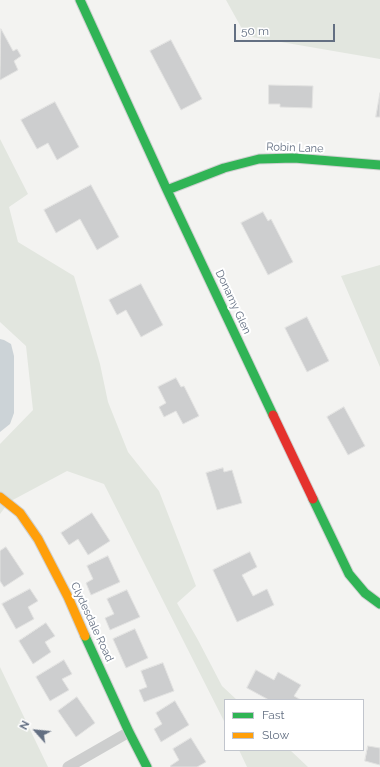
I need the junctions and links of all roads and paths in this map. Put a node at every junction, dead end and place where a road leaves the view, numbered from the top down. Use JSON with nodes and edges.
{"nodes":[{"id":1,"x":80,"y":0,"type":"edge"},
{"id":2,"x":380,"y":165,"type":"edge"},
{"id":3,"x":167,"y":190,"type":"junction"},
{"id":4,"x":0,"y":496,"type":"edge"},
{"id":5,"x":380,"y":604,"type":"edge"},
{"id":6,"x":130,"y":732,"type":"junction"},
{"id":7,"x":68,"y":767,"type":"edge"},
{"id":8,"x":147,"y":767,"type":"edge"}],
"edges":[{"from":1,"to":3,"type":"street","name":"Donamy Glen"},
{"from":2,"to":3,"type":"street","name":"Robin Lane"},
{"from":3,"to":5,"type":"street","name":"Donamy Glen"},
{"from":4,"to":6,"type":"street","name":"Clydesdale Road"},
{"from":6,"to":7,"type":"street"},
{"from":6,"to":8,"type":"street","name":"Clydesdale Road"}]}
